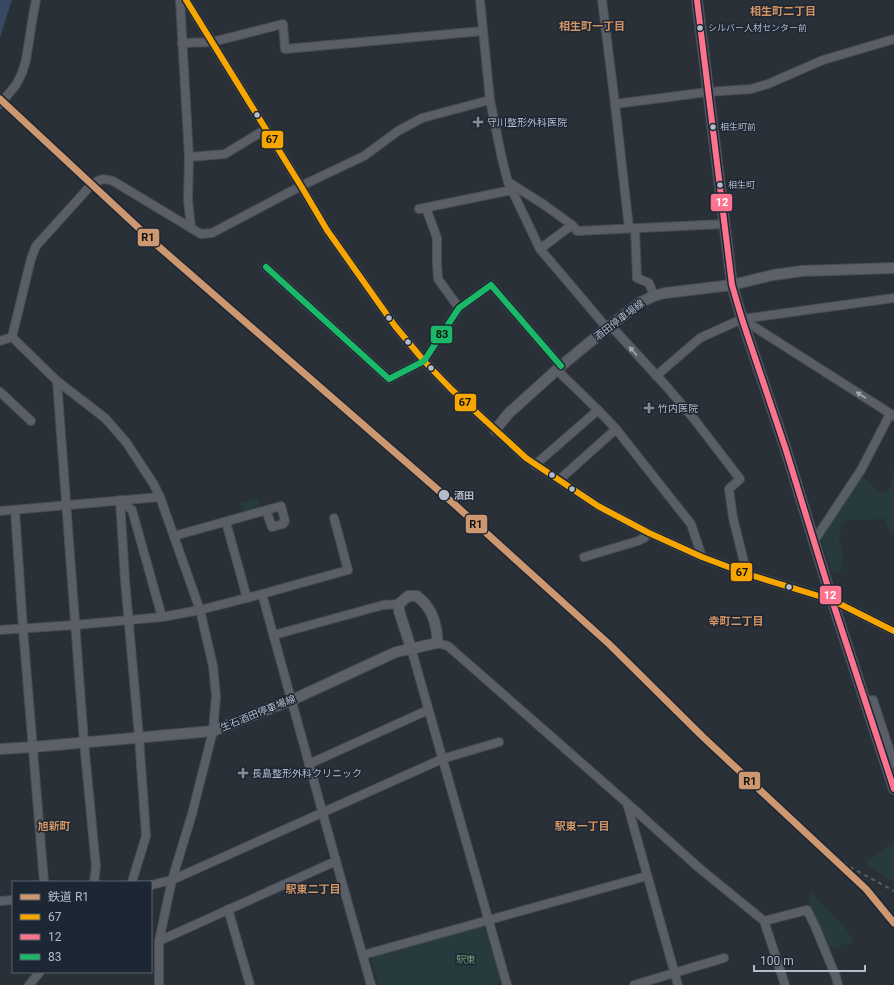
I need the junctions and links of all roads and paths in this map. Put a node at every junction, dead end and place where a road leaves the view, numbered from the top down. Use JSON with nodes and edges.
{"nodes":[{"id":1,"x":36,"y":0,"type":"edge"},
{"id":2,"x":180,"y":0,"type":"edge"},
{"id":3,"x":186,"y":0,"type":"edge"},
{"id":4,"x":480,"y":0,"type":"edge"},
{"id":5,"x":602,"y":0,"type":"edge"},
{"id":6,"x":697,"y":0,"type":"edge"},
{"id":7,"x":483,"y":31,"type":"junction"},
{"id":8,"x":894,"y":39,"type":"edge"},
{"id":9,"x":212,"y":42,"type":"junction"},
{"id":10,"x":182,"y":43,"type":"junction"},
{"id":11,"x":708,"y":92,"type":"junction"},
{"id":12,"x":490,"y":100,"type":"junction"},
{"id":13,"x":0,"y":104,"type":"edge"},
{"id":14,"x":615,"y":104,"type":"junction"},
{"id":15,"x":266,"y":130,"type":"junction"},
{"id":16,"x":189,"y":156,"type":"junction"},
{"id":17,"x":302,"y":186,"type":"junction"},
{"id":18,"x":510,"y":186,"type":"junction"},
{"id":19,"x":724,"y":224,"type":"junction"},
{"id":20,"x":572,"y":225,"type":"junction"},
{"id":21,"x":191,"y":228,"type":"junction"},
{"id":22,"x":632,"y":228,"type":"junction"},
{"id":23,"x":540,"y":249,"type":"junction"},
{"id":24,"x":266,"y":267,"type":"dead end"},
{"id":25,"x":894,"y":268,"type":"edge"},
{"id":26,"x":732,"y":286,"type":"junction"},
{"id":27,"x":654,"y":296,"type":"junction"},
{"id":28,"x":894,"y":298,"type":"edge"},
{"id":29,"x":458,"y":308,"type":"junction"},
{"id":30,"x":742,"y":319,"type":"junction"},
{"id":31,"x":608,"y":326,"type":"junction"},
{"id":32,"x":12,"y":337,"type":"junction"},
{"id":33,"x":1,"y":340,"type":"edge"},
{"id":34,"x":424,"y":361,"type":"junction"},
{"id":35,"x":559,"y":368,"type":"junction"},
{"id":36,"x":656,"y":376,"type":"junction"},
{"id":37,"x":57,"y":381,"type":"junction"},
{"id":38,"x":0,"y":392,"type":"edge"},
{"id":39,"x":598,"y":410,"type":"junction"},
{"id":40,"x":892,"y":415,"type":"edge"},
{"id":41,"x":31,"y":421,"type":"dead end"},
{"id":42,"x":616,"y":429,"type":"junction"},
{"id":43,"x":495,"y":430,"type":"junction"},
{"id":44,"x":535,"y":465,"type":"junction"},
{"id":45,"x":559,"y":480,"type":"junction"},
{"id":46,"x":160,"y":497,"type":"junction"},
{"id":47,"x":120,"y":500,"type":"junction"},
{"id":48,"x":66,"y":505,"type":"junction"},
{"id":49,"x":15,"y":510,"type":"junction"},
{"id":50,"x":0,"y":511,"type":"edge"},
{"id":51,"x":264,"y":511,"type":"dead end"},
{"id":52,"x":334,"y":518,"type":"dead end"},
{"id":53,"x":226,"y":522,"type":"junction"},
{"id":54,"x":649,"y":532,"type":"junction"},
{"id":55,"x":174,"y":536,"type":"junction"},
{"id":56,"x":814,"y":541,"type":"junction"},
{"id":57,"x":584,"y":557,"type":"dead end"},
{"id":58,"x":702,"y":557,"type":"junction"},
{"id":59,"x":747,"y":574,"type":"junction"},
{"id":60,"x":262,"y":594,"type":"junction"},
{"id":61,"x":247,"y":598,"type":"junction"},
{"id":62,"x":832,"y":600,"type":"junction"},
{"id":63,"x":399,"y":604,"type":"junction"},
{"id":64,"x":200,"y":610,"type":"junction"},
{"id":65,"x":162,"y":616,"type":"junction"},
{"id":66,"x":129,"y":620,"type":"junction"},
{"id":67,"x":75,"y":625,"type":"junction"},
{"id":68,"x":23,"y":628,"type":"junction"},
{"id":69,"x":0,"y":630,"type":"edge"},
{"id":70,"x":894,"y":631,"type":"edge"},
{"id":71,"x":274,"y":634,"type":"junction"},
{"id":72,"x":437,"y":643,"type":"junction"},
{"id":73,"x":411,"y":648,"type":"junction"},
{"id":74,"x":292,"y":700,"type":"junction"},
{"id":75,"x":865,"y":701,"type":"junction"},
{"id":76,"x":428,"y":710,"type":"junction"},
{"id":77,"x":213,"y":731,"type":"junction"},
{"id":78,"x":138,"y":738,"type":"junction"},
{"id":79,"x":84,"y":742,"type":"junction"},
{"id":80,"x":498,"y":742,"type":"dead end"},
{"id":81,"x":33,"y":747,"type":"junction"},
{"id":82,"x":0,"y":748,"type":"edge"},
{"id":83,"x":442,"y":758,"type":"junction"},
{"id":84,"x":309,"y":764,"type":"junction"},
{"id":85,"x":894,"y":764,"type":"edge"},
{"id":86,"x":894,"y":789,"type":"edge"},
{"id":87,"x":627,"y":803,"type":"junction"},
{"id":88,"x":323,"y":812,"type":"junction"},
{"id":89,"x":336,"y":861,"type":"junction"},
{"id":90,"x":648,"y":876,"type":"junction"},
{"id":91,"x":172,"y":880,"type":"junction"},
{"id":92,"x":44,"y":881,"type":"edge"},
{"id":93,"x":94,"y":881,"type":"edge"},
{"id":94,"x":132,"y":881,"type":"edge"},
{"id":95,"x":152,"y":885,"type":"edge"},
{"id":96,"x":12,"y":900,"type":"edge"},
{"id":97,"x":0,"y":901,"type":"edge"},
{"id":98,"x":228,"y":909,"type":"junction"},
{"id":99,"x":488,"y":920,"type":"junction"},
{"id":100,"x":764,"y":921,"type":"junction"},
{"id":101,"x":159,"y":940,"type":"junction"},
{"id":102,"x":363,"y":955,"type":"junction"},
{"id":103,"x":724,"y":958,"type":"dead end"},
{"id":104,"x":39,"y":973,"type":"edge"},
{"id":105,"x":675,"y":973,"type":"junction"},
{"id":106,"x":30,"y":985,"type":"edge"},
{"id":107,"x":160,"y":985,"type":"edge"},
{"id":108,"x":250,"y":985,"type":"edge"},
{"id":109,"x":371,"y":985,"type":"edge"},
{"id":110,"x":506,"y":985,"type":"edge"},
{"id":111,"x":634,"y":985,"type":"edge"},
{"id":112,"x":678,"y":985,"type":"edge"},
{"id":113,"x":785,"y":985,"type":"edge"},
{"id":114,"x":838,"y":985,"type":"edge"}],
"edges":[{"from":1,"to":13,"type":"street"},
{"from":2,"to":10,"type":"street"},
{"from":3,"to":9,"type":"street"},
{"from":4,"to":7,"type":"street"},
{"from":5,"to":14,"type":"street"},
{"from":6,"to":11,"type":"main road"},
{"from":7,"to":9,"type":"street"},
{"from":7,"to":12,"type":"street"},
{"from":8,"to":11,"type":"street"},
{"from":9,"to":10,"type":"street"},
{"from":9,"to":15,"type":"street"},
{"from":10,"to":16,"type":"street"},
{"from":11,"to":14,"type":"street"},
{"from":11,"to":19,"type":"main road"},
{"from":12,"to":17,"type":"street"},
{"from":12,"to":18,"type":"street"},
{"from":14,"to":22,"type":"street"},
{"from":15,"to":16,"type":"street"},
{"from":15,"to":17,"type":"street"},
{"from":16,"to":21,"type":"street"},
{"from":17,"to":21,"type":"street"},
{"from":17,"to":34,"type":"street"},
{"from":18,"to":20,"type":"street"},
{"from":18,"to":23,"type":"street"},
{"from":18,"to":29,"type":"street"},
{"from":19,"to":22,"type":"street"},
{"from":19,"to":26,"type":"main road"},
{"from":20,"to":22,"type":"street"},
{"from":20,"to":23,"type":"street"},
{"from":21,"to":32,"type":"street"},
{"from":22,"to":27,"type":"street"},
{"from":23,"to":31,"type":"street"},
{"from":24,"to":34,"type":"street"},
{"from":25,"to":26,"type":"main road","name":"酒田停車場線"},
{"from":26,"to":27,"type":"main road","name":"酒田停車場線"},
{"from":26,"to":30,"type":"main road"},
{"from":27,"to":31,"type":"main road","name":"酒田停車場線"},
{"from":28,"to":30,"type":"street"},
{"from":29,"to":34,"type":"street"},
{"from":29,"to":35,"type":"street"},
{"from":30,"to":36,"type":"street"},
{"from":40,"to":30,"type":"street","one_way":true},
{"from":30,"to":56,"type":"main road"},
{"from":31,"to":35,"type":"main road","name":"酒田停車場線"},
{"from":36,"to":31,"type":"street","one_way":true},
{"from":32,"to":33,"type":"street"},
{"from":32,"to":37,"type":"street"},
{"from":34,"to":43,"type":"street"},
{"from":35,"to":39,"type":"street"},
{"from":35,"to":43,"type":"main road","name":"酒田停車場線"},
{"from":36,"to":59,"type":"street"},
{"from":37,"to":46,"type":"street"},
{"from":37,"to":48,"type":"street"},
{"from":38,"to":41,"type":"street"},
{"from":39,"to":42,"type":"street"},
{"from":39,"to":44,"type":"street"},
{"from":40,"to":56,"type":"street"},
{"from":42,"to":45,"type":"street"},
{"from":42,"to":58,"type":"street"},
{"from":43,"to":44,"type":"street"},
{"from":44,"to":45,"type":"street"},
{"from":45,"to":54,"type":"street"},
{"from":46,"to":47,"type":"street"},
{"from":46,"to":55,"type":"street"},
{"from":47,"to":48,"type":"street"},
{"from":47,"to":65,"type":"street"},
{"from":47,"to":66,"type":"street"},
{"from":48,"to":49,"type":"street"},
{"from":48,"to":67,"type":"street"},
{"from":49,"to":50,"type":"street"},
{"from":49,"to":68,"type":"street"},
{"from":51,"to":53,"type":"street"},
{"from":52,"to":60,"type":"street"},
{"from":53,"to":55,"type":"street"},
{"from":53,"to":61,"type":"street"},
{"from":54,"to":57,"type":"street"},
{"from":54,"to":58,"type":"street"},
{"from":55,"to":64,"type":"street"},
{"from":56,"to":62,"type":"main road"},
{"from":58,"to":59,"type":"street"},
{"from":59,"to":62,"type":"street"},
{"from":60,"to":61,"type":"street"},
{"from":60,"to":71,"type":"street"},
{"from":61,"to":64,"type":"street"},
{"from":62,"to":70,"type":"street"},
{"from":62,"to":75,"type":"main road"},
{"from":63,"to":71,"type":"street"},
{"from":63,"to":72,"type":"main road"},
{"from":63,"to":73,"type":"main road"},
{"from":64,"to":65,"type":"street"},
{"from":64,"to":77,"type":"street"},
{"from":65,"to":66,"type":"street"},
{"from":66,"to":67,"type":"street"},
{"from":66,"to":78,"type":"street"},
{"from":67,"to":68,"type":"street"},
{"from":67,"to":79,"type":"street"},
{"from":68,"to":69,"type":"street"},
{"from":68,"to":81,"type":"street"},
{"from":71,"to":74,"type":"street"},
{"from":72,"to":73,"type":"main road","name":"生石酒田停車場線"},
{"from":72,"to":87,"type":"street"},
{"from":73,"to":74,"type":"main road","name":"生石酒田停車場線"},
{"from":73,"to":76,"type":"street"},
{"from":74,"to":77,"type":"main road","name":"生石酒田停車場線"},
{"from":74,"to":84,"type":"street"},
{"from":75,"to":85,"type":"street"},
{"from":75,"to":86,"type":"main road"},
{"from":76,"to":83,"type":"street"},
{"from":76,"to":84,"type":"street"},
{"from":77,"to":78,"type":"main road","name":"生石酒田停車場線"},
{"from":77,"to":91,"type":"street"},
{"from":78,"to":79,"type":"main road","name":"生石酒田停車場線"},
{"from":78,"to":94,"type":"street"},
{"from":79,"to":81,"type":"main road","name":"生石酒田停車場線"},
{"from":79,"to":93,"type":"street"},
{"from":80,"to":83,"type":"street"},
{"from":81,"to":82,"type":"main road","name":"生石酒田停車場線"},
{"from":81,"to":92,"type":"street"},
{"from":83,"to":88,"type":"street"},
{"from":83,"to":99,"type":"street"},
{"from":84,"to":88,"type":"street"},
{"from":87,"to":90,"type":"street"},
{"from":87,"to":100,"type":"street"},
{"from":88,"to":89,"type":"street"},
{"from":88,"to":91,"type":"street"},
{"from":89,"to":98,"type":"street"},
{"from":89,"to":102,"type":"street"},
{"from":90,"to":99,"type":"street"},
{"from":90,"to":105,"type":"street"},
{"from":91,"to":95,"type":"street"},
{"from":91,"to":101,"type":"street"},
{"from":96,"to":97,"type":"street"},
{"from":98,"to":101,"type":"street"},
{"from":98,"to":108,"type":"street"},
{"from":99,"to":102,"type":"street"},
{"from":99,"to":110,"type":"street"},
{"from":100,"to":113,"type":"street"},
{"from":100,"to":114,"type":"street"},
{"from":101,"to":107,"type":"street"},
{"from":102,"to":109,"type":"street"},
{"from":103,"to":105,"type":"street"},
{"from":104,"to":106,"type":"street"},
{"from":105,"to":111,"type":"street"},
{"from":105,"to":112,"type":"street"}]}
